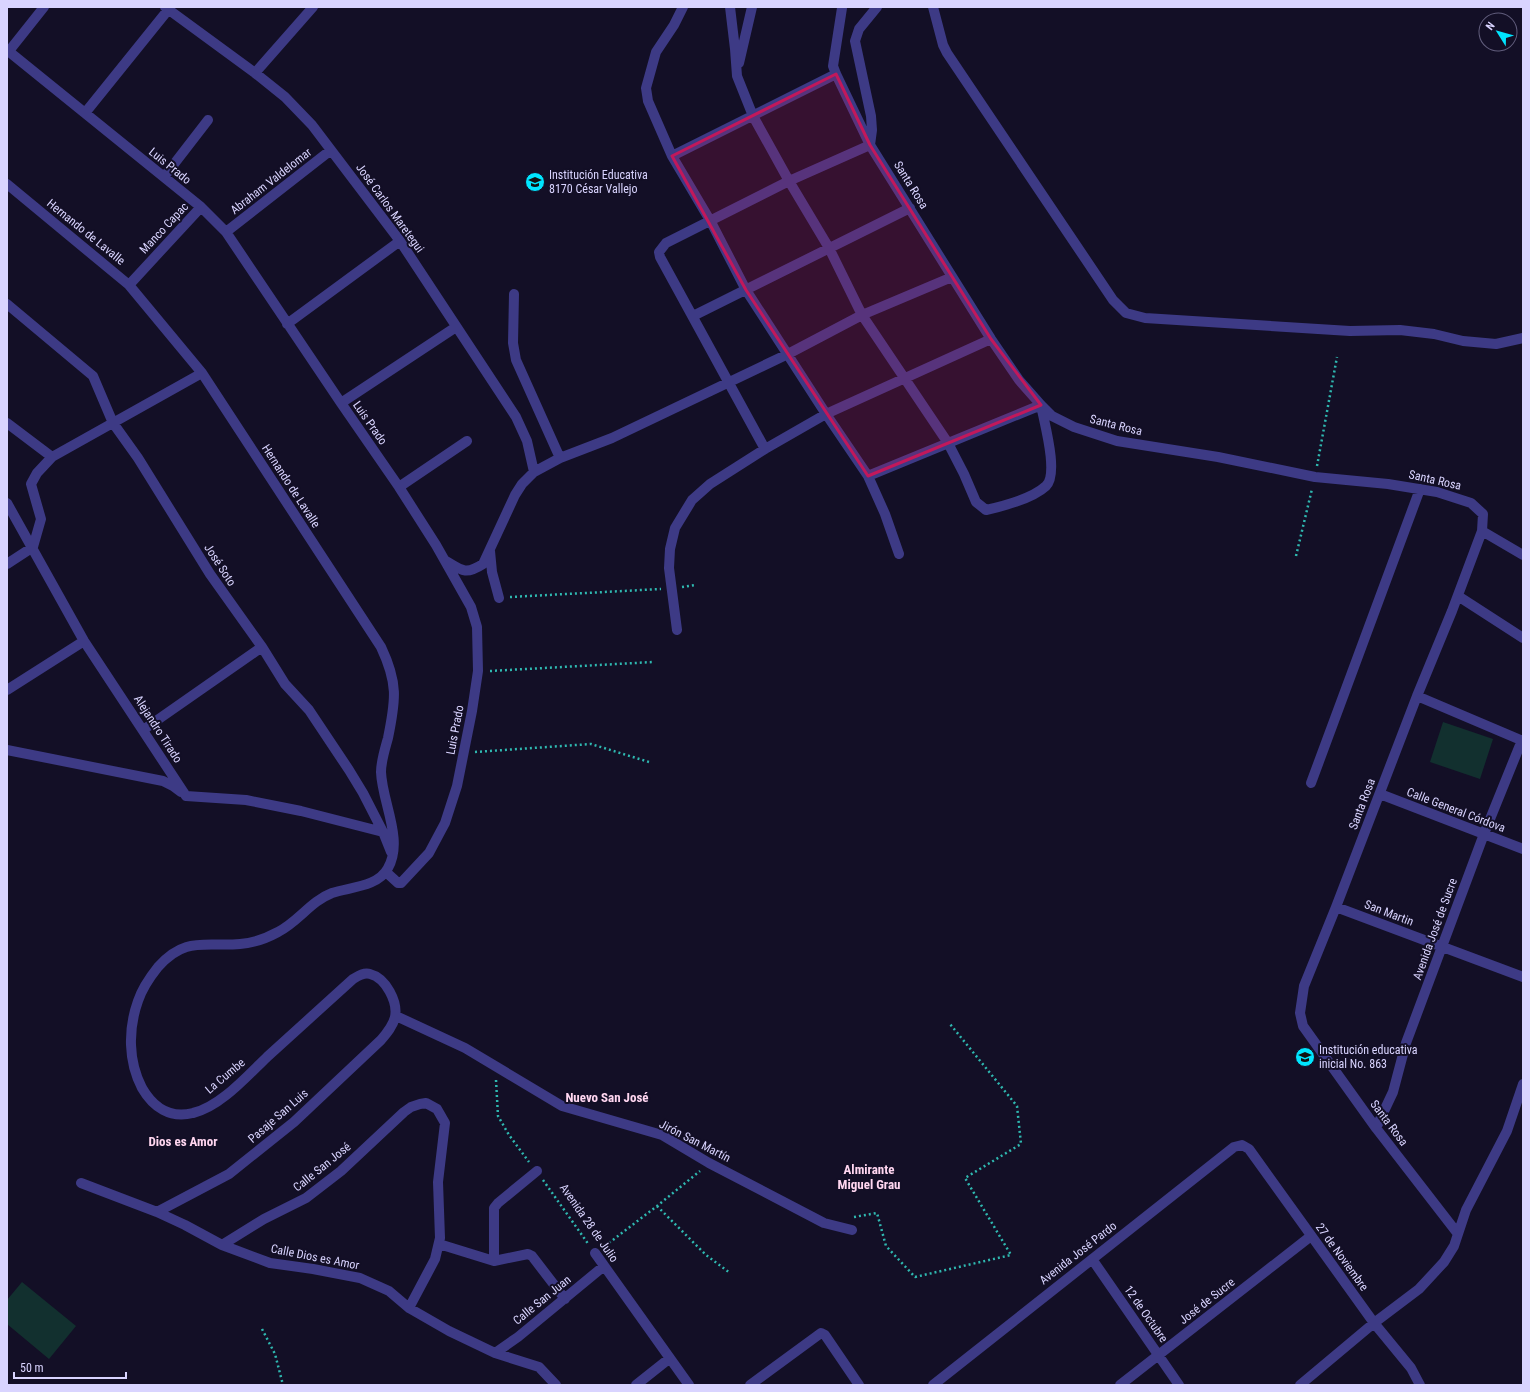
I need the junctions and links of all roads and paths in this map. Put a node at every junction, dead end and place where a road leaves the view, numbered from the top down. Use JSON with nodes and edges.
{"nodes":[{"id":1,"x":44,"y":7,"type":"edge"},
{"id":2,"x":313,"y":7,"type":"edge"},
{"id":3,"x":683,"y":7,"type":"edge"},
{"id":4,"x":730,"y":7,"type":"edge"},
{"id":5,"x":752,"y":7,"type":"edge"},
{"id":6,"x":877,"y":7,"type":"edge"},
{"id":7,"x":933,"y":7,"type":"edge"},
{"id":8,"x":167,"y":8,"type":"edge"},
{"id":9,"x":842,"y":8,"type":"edge"},
{"id":10,"x":8,"y":51,"type":"edge"},
{"id":11,"x":255,"y":73,"type":"junction"},
{"id":12,"x":836,"y":74,"type":"junction"},
{"id":13,"x":736,"y":76,"type":"junction"},
{"id":14,"x":85,"y":113,"type":"junction"},
{"id":15,"x":753,"y":116,"type":"junction"},
{"id":16,"x":208,"y":120,"type":"dead end"},
{"id":17,"x":870,"y":144,"type":"junction"},
{"id":18,"x":331,"y":150,"type":"junction"},
{"id":19,"x":672,"y":156,"type":"junction"},
{"id":20,"x":164,"y":177,"type":"junction"},
{"id":21,"x":789,"y":181,"type":"junction"},
{"id":22,"x":7,"y":184,"type":"edge"},
{"id":23,"x":201,"y":207,"type":"junction"},
{"id":24,"x":910,"y":208,"type":"junction"},
{"id":25,"x":711,"y":222,"type":"junction"},
{"id":26,"x":226,"y":232,"type":"junction"},
{"id":27,"x":400,"y":241,"type":"junction"},
{"id":28,"x":829,"y":248,"type":"junction"},
{"id":29,"x":952,"y":277,"type":"junction"},
{"id":30,"x":129,"y":285,"type":"junction"},
{"id":31,"x":746,"y":290,"type":"junction"},
{"id":32,"x":514,"y":294,"type":"dead end"},
{"id":33,"x":7,"y":304,"type":"edge"},
{"id":34,"x":862,"y":315,"type":"junction"},
{"id":35,"x":693,"y":316,"type":"junction"},
{"id":36,"x":287,"y":324,"type":"junction"},
{"id":37,"x":456,"y":328,"type":"junction"},
{"id":38,"x":1523,"y":338,"type":"edge"},
{"id":39,"x":991,"y":339,"type":"junction"},
{"id":40,"x":788,"y":354,"type":"junction"},
{"id":41,"x":1337,"y":357,"type":"dead end"},
{"id":42,"x":202,"y":373,"type":"junction"},
{"id":43,"x":904,"y":378,"type":"junction"},
{"id":44,"x":728,"y":382,"type":"junction"},
{"id":45,"x":341,"y":403,"type":"junction"},
{"id":46,"x":1041,"y":405,"type":"junction"},
{"id":47,"x":826,"y":414,"type":"junction"},
{"id":48,"x":7,"y":423,"type":"edge"},
{"id":49,"x":113,"y":423,"type":"junction"},
{"id":50,"x":467,"y":441,"type":"dead end"},
{"id":51,"x":948,"y":443,"type":"junction"},
{"id":52,"x":765,"y":449,"type":"junction"},
{"id":53,"x":52,"y":457,"type":"junction"},
{"id":54,"x":560,"y":458,"type":"junction"},
{"id":55,"x":534,"y":472,"type":"junction"},
{"id":56,"x":868,"y":476,"type":"junction"},
{"id":57,"x":1315,"y":477,"type":"junction"},
{"id":58,"x":399,"y":487,"type":"junction"},
{"id":59,"x":1420,"y":489,"type":"junction"},
{"id":60,"x":7,"y":503,"type":"edge"},
{"id":61,"x":1482,"y":531,"type":"junction"},
{"id":62,"x":33,"y":547,"type":"junction"},
{"id":63,"x":490,"y":551,"type":"junction"},
{"id":64,"x":899,"y":554,"type":"dead end"},
{"id":65,"x":1523,"y":555,"type":"edge"},
{"id":66,"x":1296,"y":556,"type":"dead end"},
{"id":67,"x":444,"y":560,"type":"junction"},
{"id":68,"x":7,"y":564,"type":"edge"},
{"id":69,"x":695,"y":585,"type":"dead end"},
{"id":70,"x":672,"y":588,"type":"junction"},
{"id":71,"x":1458,"y":596,"type":"junction"},
{"id":72,"x":499,"y":598,"type":"joint"},
{"id":73,"x":677,"y":630,"type":"dead end"},
{"id":74,"x":1523,"y":638,"type":"edge"},
{"id":75,"x":84,"y":641,"type":"junction"},
{"id":76,"x":262,"y":647,"type":"junction"},
{"id":77,"x":653,"y":662,"type":"dead end"},
{"id":78,"x":478,"y":671,"type":"junction"},
{"id":79,"x":7,"y":690,"type":"edge"},
{"id":80,"x":1417,"y":696,"type":"junction"},
{"id":81,"x":143,"y":730,"type":"junction"},
{"id":82,"x":1522,"y":741,"type":"edge"},
{"id":83,"x":7,"y":750,"type":"edge"},
{"id":84,"x":464,"y":753,"type":"junction"},
{"id":85,"x":649,"y":762,"type":"dead end"},
{"id":86,"x":1311,"y":783,"type":"dead end"},
{"id":87,"x":1380,"y":794,"type":"junction"},
{"id":88,"x":186,"y":796,"type":"junction"},
{"id":89,"x":382,"y":832,"type":"junction"},
{"id":90,"x":1484,"y":834,"type":"junction"},
{"id":91,"x":1523,"y":849,"type":"edge"},
{"id":92,"x":393,"y":857,"type":"junction"},
{"id":93,"x":386,"y":872,"type":"junction"},
{"id":94,"x":1336,"y":907,"type":"junction"},
{"id":95,"x":1442,"y":947,"type":"junction"},
{"id":96,"x":1523,"y":977,"type":"edge"},
{"id":97,"x":396,"y":1016,"type":"junction"},
{"id":98,"x":950,"y":1024,"type":"dead end"},
{"id":99,"x":495,"y":1067,"type":"junction"},
{"id":100,"x":1523,"y":1084,"type":"edge"},
{"id":101,"x":1376,"y":1128,"type":"junction"},
{"id":102,"x":1242,"y":1145,"type":"joint"},
{"id":103,"x":709,"y":1163,"type":"junction"},
{"id":104,"x":537,"y":1171,"type":"junction"},
{"id":105,"x":81,"y":1183,"type":"dead end"},
{"id":106,"x":657,"y":1206,"type":"junction"},
{"id":107,"x":157,"y":1212,"type":"junction"},
{"id":108,"x":847,"y":1219,"type":"dead end"},
{"id":109,"x":852,"y":1230,"type":"dead end"},
{"id":110,"x":1458,"y":1234,"type":"junction"},
{"id":111,"x":1311,"y":1236,"type":"junction"},
{"id":112,"x":439,"y":1244,"type":"junction"},
{"id":113,"x":222,"y":1245,"type":"junction"},
{"id":114,"x":595,"y":1253,"type":"junction"},
{"id":115,"x":1092,"y":1258,"type":"junction"},
{"id":116,"x":494,"y":1261,"type":"junction"},
{"id":117,"x":604,"y":1266,"type":"junction"},
{"id":118,"x":730,"y":1273,"type":"dead end"},
{"id":119,"x":565,"y":1299,"type":"junction"},
{"id":120,"x":410,"y":1308,"type":"junction"},
{"id":121,"x":1374,"y":1323,"type":"junction"},
{"id":122,"x":262,"y":1328,"type":"dead end"},
{"id":123,"x":495,"y":1353,"type":"junction"},
{"id":124,"x":1158,"y":1355,"type":"junction"},
{"id":125,"x":670,"y":1358,"type":"junction"},
{"id":126,"x":936,"y":1384,"type":"edge"},
{"id":127,"x":283,"y":1385,"type":"edge"},
{"id":128,"x":556,"y":1385,"type":"edge"},
{"id":129,"x":636,"y":1385,"type":"edge"},
{"id":130,"x":689,"y":1385,"type":"edge"},
{"id":131,"x":750,"y":1385,"type":"edge"},
{"id":132,"x":859,"y":1385,"type":"edge"},
{"id":133,"x":1120,"y":1385,"type":"edge"},
{"id":134,"x":1179,"y":1385,"type":"edge"},
{"id":135,"x":1300,"y":1385,"type":"edge"},
{"id":136,"x":1420,"y":1385,"type":"edge"}],
"edges":[{"from":1,"to":10,"type":"street"},
{"from":2,"to":11,"type":"street"},
{"from":3,"to":19,"type":"street"},
{"from":4,"to":13,"type":"street"},
{"from":5,"to":13,"type":"street"},
{"from":6,"to":17,"type":"street"},
{"from":7,"to":38,"type":"street"},
{"from":8,"to":11,"type":"street","name":"José Carlos Maretegui"},
{"from":8,"to":14,"type":"street"},
{"from":9,"to":12,"type":"street","name":"Santa Rosa"},
{"from":10,"to":14,"type":"street","name":"Luis Prado"},
{"from":11,"to":18,"type":"street","name":"José Carlos Maretegui"},
{"from":12,"to":15,"type":"street"},
{"from":12,"to":17,"type":"street","name":"Santa Rosa"},
{"from":13,"to":15,"type":"street"},
{"from":14,"to":20,"type":"street","name":"Luis Prado"},
{"from":15,"to":19,"type":"street"},
{"from":15,"to":21,"type":"street"},
{"from":16,"to":20,"type":"street"},
{"from":17,"to":21,"type":"street"},
{"from":17,"to":24,"type":"street","name":"Santa Rosa"},
{"from":18,"to":26,"type":"street","name":"Abraham Valdelomar"},
{"from":18,"to":27,"type":"street","name":"José Carlos Maretegui"},
{"from":19,"to":25,"type":"street"},
{"from":20,"to":23,"type":"street","name":"Luis Prado"},
{"from":21,"to":25,"type":"street"},
{"from":21,"to":28,"type":"street"},
{"from":22,"to":30,"type":"street","name":"Hernando de Lavalle"},
{"from":23,"to":26,"type":"street","name":"Luis Prado"},
{"from":23,"to":30,"type":"street","name":"Manco Capac"},
{"from":24,"to":28,"type":"street"},
{"from":24,"to":29,"type":"street","name":"Santa Rosa"},
{"from":25,"to":31,"type":"street"},
{"from":25,"to":35,"type":"street"},
{"from":26,"to":36,"type":"street","name":"Luis Prado"},
{"from":27,"to":36,"type":"street"},
{"from":27,"to":37,"type":"street","name":"José Carlos Maretegui"},
{"from":28,"to":31,"type":"street"},
{"from":28,"to":34,"type":"street"},
{"from":29,"to":34,"type":"street"},
{"from":29,"to":39,"type":"street","name":"Santa Rosa"},
{"from":30,"to":42,"type":"street","name":"Hernando de Lavalle"},
{"from":31,"to":35,"type":"street"},
{"from":31,"to":40,"type":"street"},
{"from":32,"to":54,"type":"street"},
{"from":33,"to":49,"type":"street","name":"José Soto"},
{"from":34,"to":40,"type":"street"},
{"from":34,"to":43,"type":"street"},
{"from":35,"to":44,"type":"street"},
{"from":36,"to":45,"type":"street","name":"Luis Prado"},
{"from":37,"to":45,"type":"street"},
{"from":37,"to":55,"type":"street","name":"José Carlos Maretegui"},
{"from":39,"to":43,"type":"street"},
{"from":39,"to":46,"type":"street","name":"Santa Rosa"},
{"from":40,"to":44,"type":"street"},
{"from":40,"to":47,"type":"street"},
{"from":41,"to":57,"type":"path"},
{"from":42,"to":49,"type":"street"},
{"from":42,"to":92,"type":"street","name":"Hernando de Lavalle"},
{"from":43,"to":47,"type":"street"},
{"from":43,"to":51,"type":"street"},
{"from":44,"to":52,"type":"street"},
{"from":44,"to":54,"type":"street"},
{"from":45,"to":58,"type":"street","name":"Luis Prado"},
{"from":46,"to":51,"type":"street"},
{"from":46,"to":51,"type":"street"},
{"from":46,"to":57,"type":"street","name":"Santa Rosa"},
{"from":47,"to":52,"type":"street"},
{"from":47,"to":56,"type":"street"},
{"from":48,"to":53,"type":"street"},
{"from":49,"to":53,"type":"street"},
{"from":49,"to":76,"type":"street","name":"José Soto"},
{"from":50,"to":58,"type":"street"},
{"from":51,"to":56,"type":"street"},
{"from":52,"to":70,"type":"street"},
{"from":53,"to":62,"type":"street"},
{"from":54,"to":55,"type":"street"},
{"from":55,"to":63,"type":"street"},
{"from":56,"to":64,"type":"street"},
{"from":57,"to":59,"type":"street","name":"Santa Rosa"},
{"from":57,"to":66,"type":"path"},
{"from":58,"to":67,"type":"street","name":"Luis Prado"},
{"from":59,"to":61,"type":"street","name":"Santa Rosa"},
{"from":59,"to":86,"type":"street"},
{"from":60,"to":62,"type":"street","name":"Alejandro Tirado"},
{"from":61,"to":65,"type":"street"},
{"from":61,"to":71,"type":"street","name":"Santa Rosa"},
{"from":62,"to":68,"type":"street"},
{"from":62,"to":75,"type":"street","name":"Alejandro Tirado"},
{"from":63,"to":67,"type":"street"},
{"from":63,"to":72,"type":"street"},
{"from":67,"to":78,"type":"street","name":"Luis Prado"},
{"from":69,"to":70,"type":"path"},
{"from":70,"to":72,"type":"path"},
{"from":70,"to":73,"type":"street"},
{"from":71,"to":74,"type":"street"},
{"from":71,"to":80,"type":"street","name":"Santa Rosa"},
{"from":75,"to":79,"type":"street"},
{"from":75,"to":81,"type":"street","name":"Alejandro Tirado"},
{"from":76,"to":81,"type":"street"},
{"from":76,"to":89,"type":"street","name":"José Soto"},
{"from":77,"to":78,"type":"path"},
{"from":78,"to":84,"type":"street","name":"Luis Prado"},
{"from":80,"to":82,"type":"street"},
{"from":80,"to":87,"type":"street","name":"Santa Rosa"},
{"from":81,"to":88,"type":"street","name":"Alejandro Tirado"},
{"from":82,"to":90,"type":"street","name":"Avenida José de Sucre"},
{"from":83,"to":88,"type":"street"},
{"from":84,"to":85,"type":"path"},
{"from":84,"to":93,"type":"street","name":"Luis Prado"},
{"from":87,"to":90,"type":"street","name":"Calle General Córdova"},
{"from":87,"to":94,"type":"street","name":"Santa Rosa"},
{"from":88,"to":89,"type":"street"},
{"from":89,"to":92,"type":"street","name":"José Soto"},
{"from":90,"to":91,"type":"street","name":"Calle General Córdova"},
{"from":90,"to":95,"type":"street","name":"Avenida José de Sucre"},
{"from":92,"to":93,"type":"street","name":"Hernando de Lavalle"},
{"from":93,"to":97,"type":"street","name":"La Cumbe"},
{"from":94,"to":95,"type":"street","name":"San Martin"},
{"from":94,"to":101,"type":"street","name":"Santa Rosa"},
{"from":95,"to":96,"type":"street","name":"San Martin"},
{"from":95,"to":101,"type":"street","name":"Avenida José de Sucre"},
{"from":97,"to":99,"type":"street","name":"Jirón San Martín"},
{"from":97,"to":107,"type":"street","name":"Pasaje San Luis"},
{"from":98,"to":108,"type":"path"},
{"from":99,"to":103,"type":"street","name":"Jirón San Martín"},
{"from":99,"to":104,"type":"path","name":"Avenida 28 de Julio"},
{"from":100,"to":110,"type":"street"},
{"from":101,"to":110,"type":"street","name":"Santa Rosa"},
{"from":102,"to":111,"type":"street","name":"27 de Noviembre"},
{"from":102,"to":115,"type":"street","name":"Avenida José Pardo"},
{"from":103,"to":106,"type":"path"},
{"from":103,"to":109,"type":"street","name":"Jirón San Martín"},
{"from":104,"to":114,"type":"path","name":"Avenida 28 de Julio"},
{"from":104,"to":116,"type":"street"},
{"from":105,"to":107,"type":"street","name":"Calle Dios es Amor"},
{"from":106,"to":114,"type":"path"},
{"from":106,"to":118,"type":"path"},
{"from":107,"to":113,"type":"street","name":"Calle Dios es Amor"},
{"from":110,"to":121,"type":"street"},
{"from":111,"to":121,"type":"street","name":"27 de Noviembre"},
{"from":111,"to":124,"type":"street","name":"José de Sucre"},
{"from":112,"to":113,"type":"street","name":"Calle San José"},
{"from":112,"to":116,"type":"street"},
{"from":112,"to":120,"type":"street"},
{"from":113,"to":120,"type":"street","name":"Calle Dios es Amor"},
{"from":114,"to":117,"type":"street","name":"Avenida 28 de Julio"},
{"from":115,"to":124,"type":"street","name":"12 de Octubre"},
{"from":115,"to":126,"type":"street","name":"Avenida José Pardo"},
{"from":116,"to":119,"type":"street"},
{"from":117,"to":119,"type":"street","name":"Calle San Juan"},
{"from":117,"to":125,"type":"street","name":"Avenida 28 de Julio"},
{"from":119,"to":123,"type":"street","name":"Calle San Juan"},
{"from":120,"to":123,"type":"street","name":"Calle Dios es Amor"},
{"from":121,"to":135,"type":"street"},
{"from":121,"to":136,"type":"street","name":"27 de Noviembre"},
{"from":122,"to":127,"type":"path"},
{"from":123,"to":128,"type":"street","name":"Calle Dios es Amor"},
{"from":124,"to":133,"type":"street","name":"José de Sucre"},
{"from":124,"to":134,"type":"street","name":"12 de Octubre"},
{"from":125,"to":129,"type":"street"},
{"from":125,"to":130,"type":"street","name":"Avenida 28 de Julio"},
{"from":131,"to":132,"type":"street"}]}
